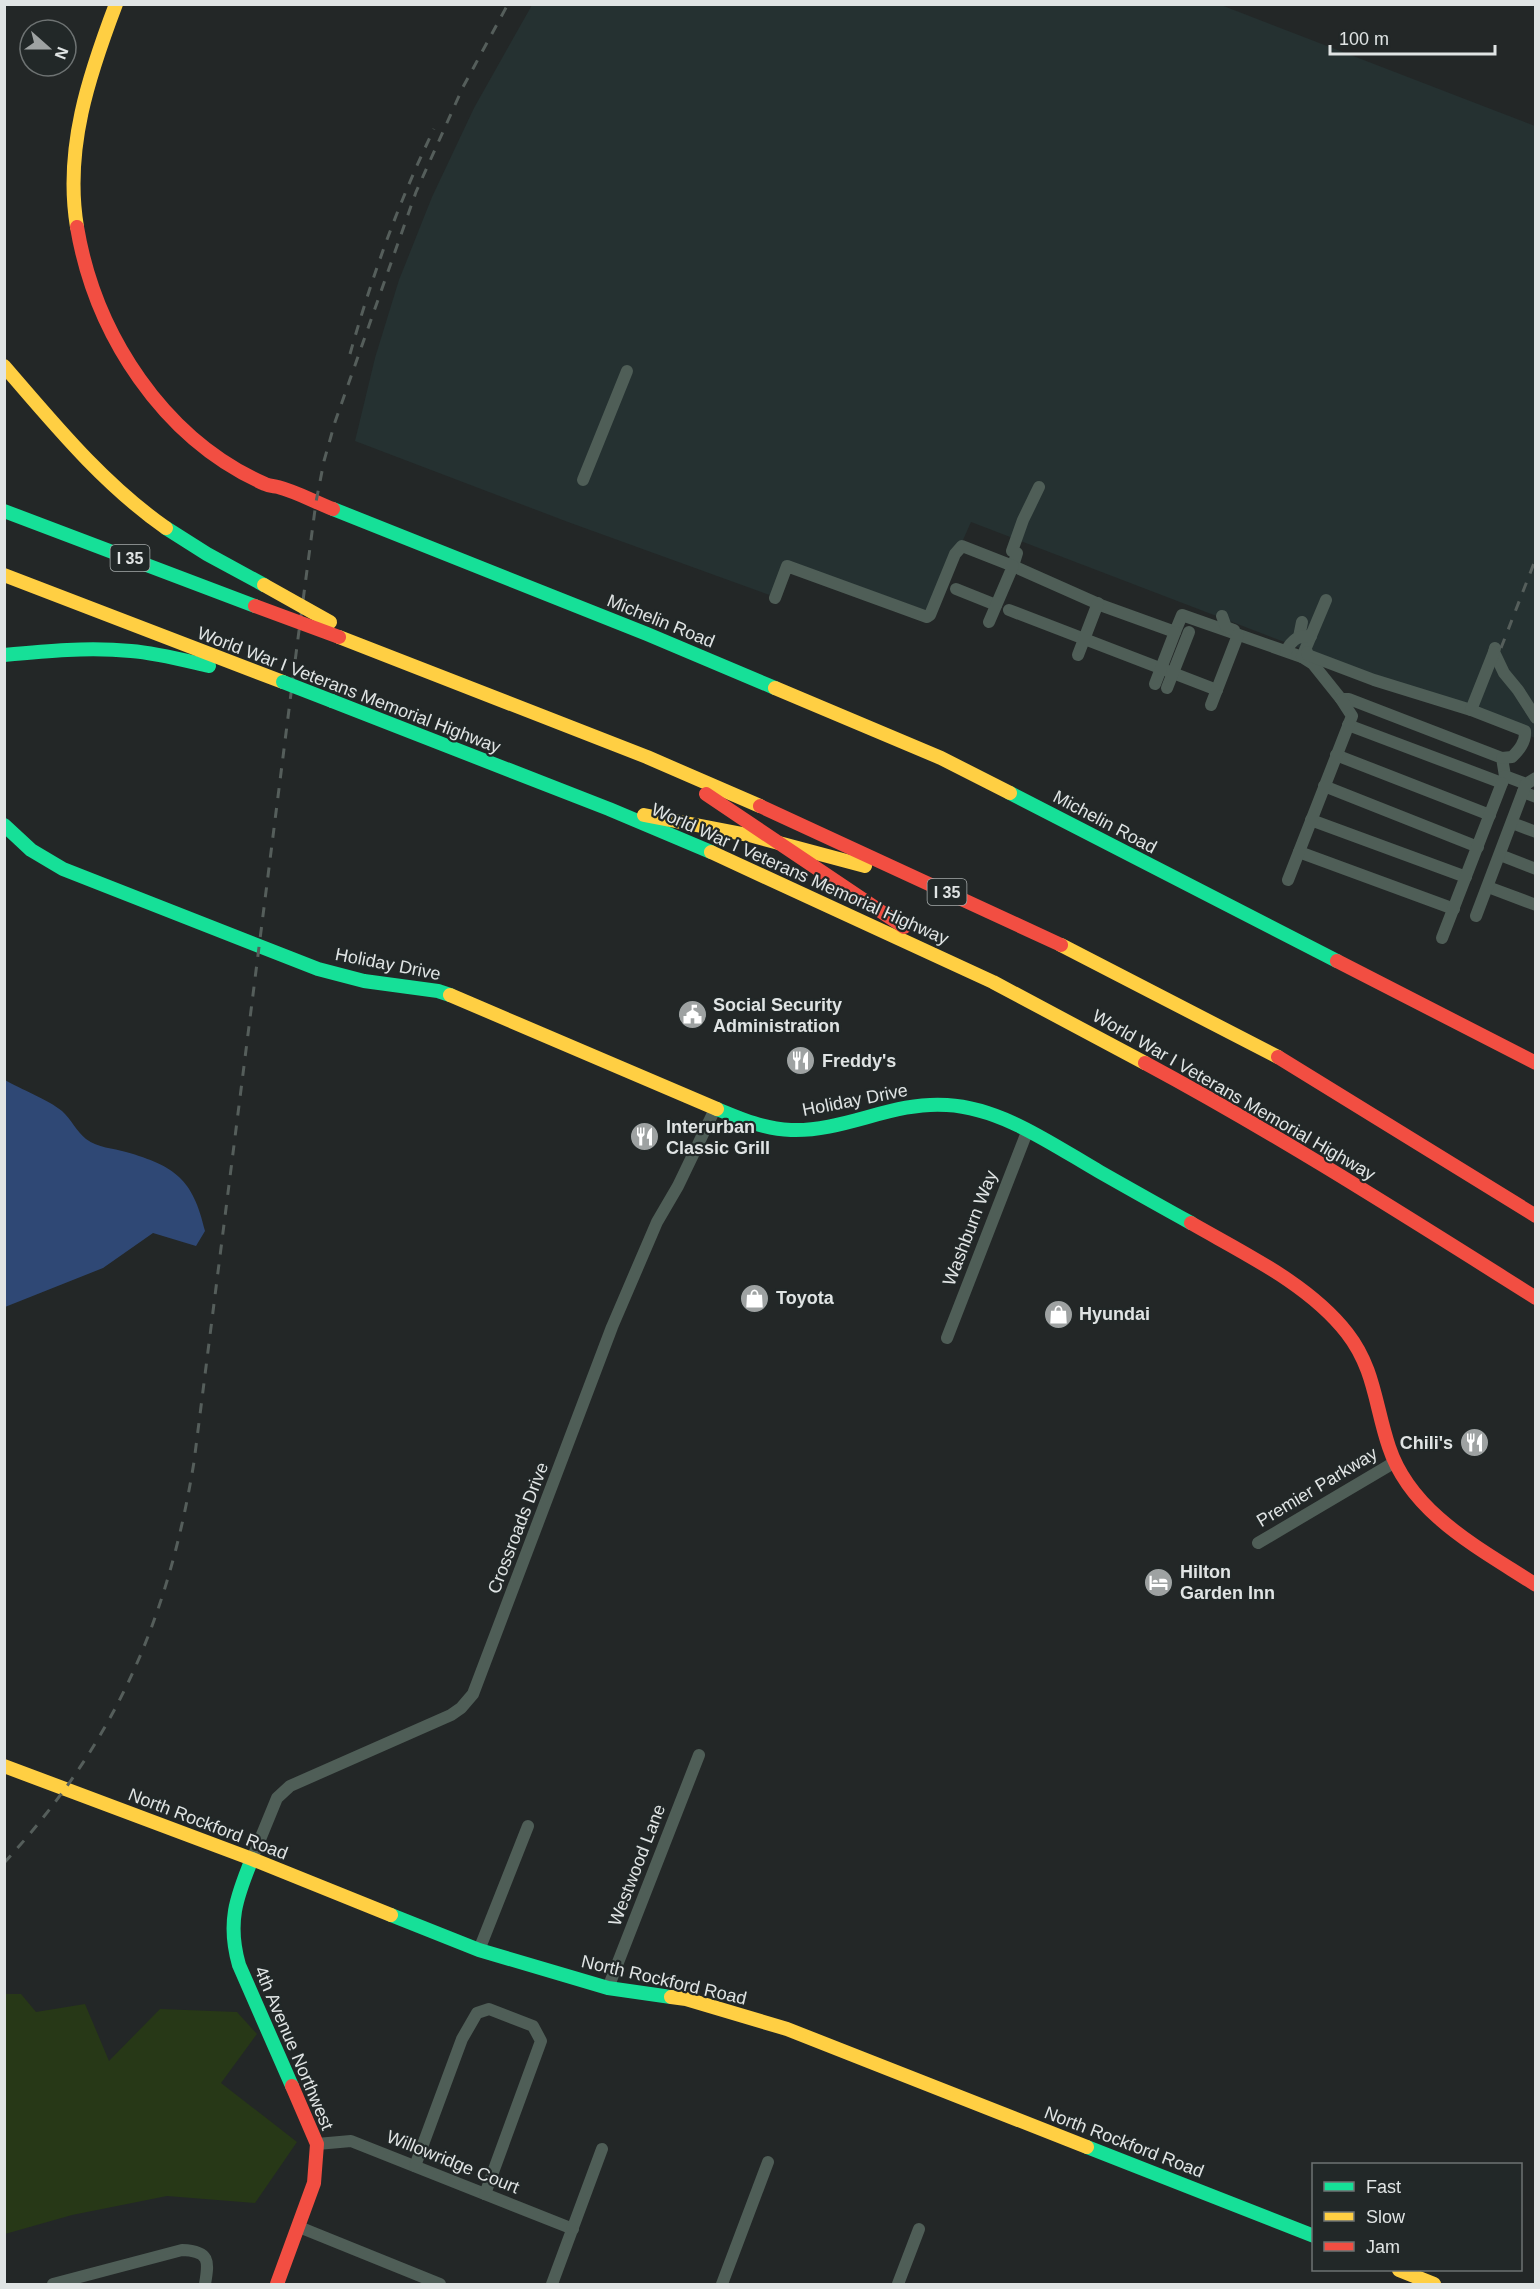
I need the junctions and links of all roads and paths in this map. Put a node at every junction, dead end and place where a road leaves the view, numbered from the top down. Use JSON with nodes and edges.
{"nodes":[{"id":1,"x":116,"y":4,"type":"edge"},
{"id":2,"x":4,"y":366,"type":"edge"},
{"id":3,"x":627,"y":371,"type":"dead end"},
{"id":4,"x":583,"y":480,"type":"dead end"},
{"id":5,"x":1039,"y":487,"type":"dead end"},
{"id":6,"x":4,"y":511,"type":"edge"},
{"id":7,"x":1013,"y":566,"type":"junction"},
{"id":8,"x":4,"y":575,"type":"edge"},
{"id":9,"x":956,"y":589,"type":"dead end"},
{"id":10,"x":775,"y":598,"type":"dead end"},
{"id":11,"x":1326,"y":600,"type":"dead end"},
{"id":12,"x":1098,"y":603,"type":"junction"},
{"id":13,"x":996,"y":605,"type":"junction"},
{"id":14,"x":1009,"y":610,"type":"dead end"},
{"id":15,"x":1221,"y":619,"type":"junction"},
{"id":16,"x":989,"y":622,"type":"dead end"},
{"id":17,"x":1302,"y":622,"type":"dead end"},
{"id":18,"x":1175,"y":632,"type":"junction"},
{"id":19,"x":340,"y":633,"type":"junction"},
{"id":20,"x":1189,"y":633,"type":"dead end"},
{"id":21,"x":1238,"y":635,"type":"junction"},
{"id":22,"x":1084,"y":639,"type":"junction"},
{"id":23,"x":1305,"y":644,"type":"junction"},
{"id":24,"x":1287,"y":650,"type":"junction"},
{"id":25,"x":4,"y":655,"type":"edge"},
{"id":26,"x":1078,"y":655,"type":"dead end"},
{"id":27,"x":1167,"y":670,"type":"junction"},
{"id":28,"x":250,"y":673,"type":"junction"},
{"id":29,"x":1161,"y":686,"type":"dead end"},
{"id":30,"x":1217,"y":690,"type":"junction"},
{"id":31,"x":1341,"y":699,"type":"junction"},
{"id":32,"x":1211,"y":705,"type":"dead end"},
{"id":33,"x":1471,"y":710,"type":"junction"},
{"id":34,"x":1536,"y":718,"type":"edge"},
{"id":35,"x":1348,"y":725,"type":"junction"},
{"id":36,"x":1336,"y":755,"type":"junction"},
{"id":37,"x":647,"y":757,"type":"junction"},
{"id":38,"x":1502,"y":758,"type":"junction"},
{"id":39,"x":1504,"y":779,"type":"junction"},
{"id":40,"x":1324,"y":786,"type":"junction"},
{"id":41,"x":1530,"y":788,"type":"edge"},
{"id":42,"x":609,"y":809,"type":"junction"},
{"id":43,"x":1490,"y":815,"type":"junction"},
{"id":44,"x":1311,"y":820,"type":"junction"},
{"id":45,"x":1512,"y":823,"type":"junction"},
{"id":46,"x":4,"y":825,"type":"edge"},
{"id":47,"x":1536,"y":832,"type":"edge"},
{"id":48,"x":777,"y":842,"type":"junction"},
{"id":49,"x":1478,"y":847,"type":"junction"},
{"id":50,"x":1299,"y":852,"type":"junction"},
{"id":51,"x":1500,"y":855,"type":"junction"},
{"id":52,"x":1536,"y":869,"type":"edge"},
{"id":53,"x":1466,"y":877,"type":"junction"},
{"id":54,"x":1288,"y":880,"type":"dead end"},
{"id":55,"x":1488,"y":886,"type":"junction"},
{"id":56,"x":1536,"y":905,"type":"edge"},
{"id":57,"x":1454,"y":909,"type":"junction"},
{"id":58,"x":992,"y":913,"type":"junction"},
{"id":59,"x":1476,"y":916,"type":"dead end"},
{"id":60,"x":1443,"y":939,"type":"dead end"},
{"id":61,"x":993,"y":982,"type":"junction"},
{"id":62,"x":1536,"y":1063,"type":"edge"},
{"id":63,"x":715,"y":1109,"type":"junction"},
{"id":64,"x":1027,"y":1131,"type":"junction"},
{"id":65,"x":1536,"y":1216,"type":"edge"},
{"id":66,"x":1536,"y":1298,"type":"edge"},
{"id":67,"x":947,"y":1338,"type":"dead end"},
{"id":68,"x":1395,"y":1462,"type":"junction"},
{"id":69,"x":1258,"y":1543,"type":"dead end"},
{"id":70,"x":1536,"y":1586,"type":"edge"},
{"id":71,"x":699,"y":1755,"type":"dead end"},
{"id":72,"x":4,"y":1766,"type":"edge"},
{"id":73,"x":528,"y":1826,"type":"dead end"},
{"id":74,"x":252,"y":1860,"type":"junction"},
{"id":75,"x":479,"y":1950,"type":"junction"},
{"id":76,"x":608,"y":1988,"type":"junction"},
{"id":77,"x":316,"y":2144,"type":"junction"},
{"id":78,"x":602,"y":2149,"type":"dead end"},
{"id":79,"x":768,"y":2162,"type":"dead end"},
{"id":80,"x":415,"y":2166,"type":"junction"},
{"id":81,"x":485,"y":2194,"type":"junction"},
{"id":82,"x":299,"y":2227,"type":"junction"},
{"id":83,"x":573,"y":2229,"type":"junction"},
{"id":84,"x":919,"y":2229,"type":"dead end"},
{"id":85,"x":1312,"y":2235,"type":"edge"},
{"id":86,"x":1402,"y":2271,"type":"edge"},
{"id":87,"x":53,"y":2284,"type":"edge"},
{"id":88,"x":205,"y":2284,"type":"edge"},
{"id":89,"x":277,"y":2284,"type":"edge"},
{"id":90,"x":440,"y":2284,"type":"edge"},
{"id":91,"x":552,"y":2284,"type":"edge"},
{"id":92,"x":723,"y":2284,"type":"edge"},
{"id":93,"x":898,"y":2284,"type":"edge"},
{"id":94,"x":1434,"y":2284,"type":"edge"}],
"edges":[{"from":1,"to":62,"type":"main road","name":"Michelin Road"},
{"from":2,"to":19,"type":"main road","bridge":true},
{"from":3,"to":4,"type":"street"},
{"from":5,"to":7,"type":"street"},
{"from":6,"to":19,"type":"main road","number":"I 35","bridge":true},
{"from":7,"to":10,"type":"street"},
{"from":7,"to":12,"type":"street"},
{"from":7,"to":13,"type":"street"},
{"from":8,"to":28,"type":"main road","name":"World War I Veterans Memorial Highway"},
{"from":9,"to":13,"type":"street"},
{"from":11,"to":23,"type":"street"},
{"from":12,"to":18,"type":"street"},
{"from":12,"to":22,"type":"street"},
{"from":13,"to":16,"type":"street"},
{"from":14,"to":22,"type":"street"},
{"from":15,"to":18,"type":"street"},
{"from":15,"to":21,"type":"street"},
{"from":15,"to":24,"type":"street"},
{"from":17,"to":23,"type":"street"},
{"from":18,"to":27,"type":"street"},
{"from":19,"to":37,"type":"main road","number":"I 35"},
{"from":20,"to":27,"type":"street"},
{"from":21,"to":24,"type":"street"},
{"from":21,"to":30,"type":"street"},
{"from":22,"to":26,"type":"street"},
{"from":22,"to":27,"type":"street"},
{"from":23,"to":24,"type":"street"},
{"from":23,"to":31,"type":"street"},
{"from":23,"to":33,"type":"street"},
{"from":25,"to":28,"type":"main road"},
{"from":27,"to":29,"type":"street"},
{"from":27,"to":30,"type":"street"},
{"from":28,"to":42,"type":"main road","name":"World War I Veterans Memorial Highway","bridge":true},
{"from":30,"to":32,"type":"street"},
{"from":31,"to":35,"type":"street"},
{"from":31,"to":38,"type":"street"},
{"from":33,"to":34,"type":"street"},
{"from":33,"to":38,"type":"street"},
{"from":35,"to":36,"type":"street"},
{"from":35,"to":39,"type":"street"},
{"from":36,"to":40,"type":"street"},
{"from":36,"to":43,"type":"street"},
{"from":37,"to":48,"type":"main road"},
{"from":37,"to":58,"type":"main road","number":"I 35"},
{"from":38,"to":39,"type":"street"},
{"from":39,"to":41,"type":"street"},
{"from":39,"to":43,"type":"street"},
{"from":40,"to":44,"type":"street"},
{"from":40,"to":49,"type":"street"},
{"from":41,"to":45,"type":"street"},
{"from":42,"to":48,"type":"main road"},
{"from":42,"to":61,"type":"main road","name":"World War I Veterans Memorial Highway"},
{"from":43,"to":49,"type":"street"},
{"from":44,"to":50,"type":"street"},
{"from":44,"to":53,"type":"street"},
{"from":45,"to":47,"type":"street"},
{"from":45,"to":51,"type":"street"},
{"from":46,"to":63,"type":"main road","name":"Holiday Drive"},
{"from":48,"to":58,"type":"main road"},
{"from":48,"to":61,"type":"main road"},
{"from":49,"to":53,"type":"street"},
{"from":50,"to":54,"type":"street"},
{"from":50,"to":57,"type":"street"},
{"from":51,"to":52,"type":"street"},
{"from":51,"to":55,"type":"street"},
{"from":53,"to":57,"type":"street"},
{"from":55,"to":56,"type":"street"},
{"from":55,"to":59,"type":"street"},
{"from":57,"to":60,"type":"street"},
{"from":58,"to":65,"type":"main road","number":"I 35"},
{"from":61,"to":66,"type":"main road","name":"World War I Veterans Memorial Highway"},
{"from":63,"to":64,"type":"main road","name":"Holiday Drive"},
{"from":63,"to":74,"type":"street","name":"Crossroads Drive"},
{"from":64,"to":67,"type":"street","name":"Washburn Way"},
{"from":64,"to":68,"type":"main road","name":"Holiday Drive"},
{"from":68,"to":69,"type":"street","name":"Premier Parkway"},
{"from":68,"to":70,"type":"main road","name":"Holiday Drive"},
{"from":71,"to":76,"type":"street","name":"Westwood Lane"},
{"from":72,"to":74,"type":"main road","name":"North Rockford Road"},
{"from":73,"to":75,"type":"street"},
{"from":74,"to":75,"type":"main road","name":"North Rockford Road"},
{"from":74,"to":77,"type":"main road","name":"4th Avenue Northwest"},
{"from":75,"to":76,"type":"main road","name":"North Rockford Road"},
{"from":76,"to":85,"type":"main road","name":"North Rockford Road"},
{"from":77,"to":80,"type":"street","name":"Willowridge Court"},
{"from":77,"to":82,"type":"main road","name":"4th Avenue Northwest"},
{"from":78,"to":83,"type":"street"},
{"from":79,"to":92,"type":"street"},
{"from":80,"to":81,"type":"street","name":"Willowridge Court"},
{"from":80,"to":81,"type":"street"},
{"from":81,"to":83,"type":"street","name":"Willowridge Court"},
{"from":82,"to":89,"type":"main road","name":"4th Avenue Northwest"},
{"from":82,"to":90,"type":"street"},
{"from":83,"to":91,"type":"street"},
{"from":84,"to":93,"type":"street"},
{"from":86,"to":94,"type":"main road"},
{"from":87,"to":88,"type":"street"}]}
